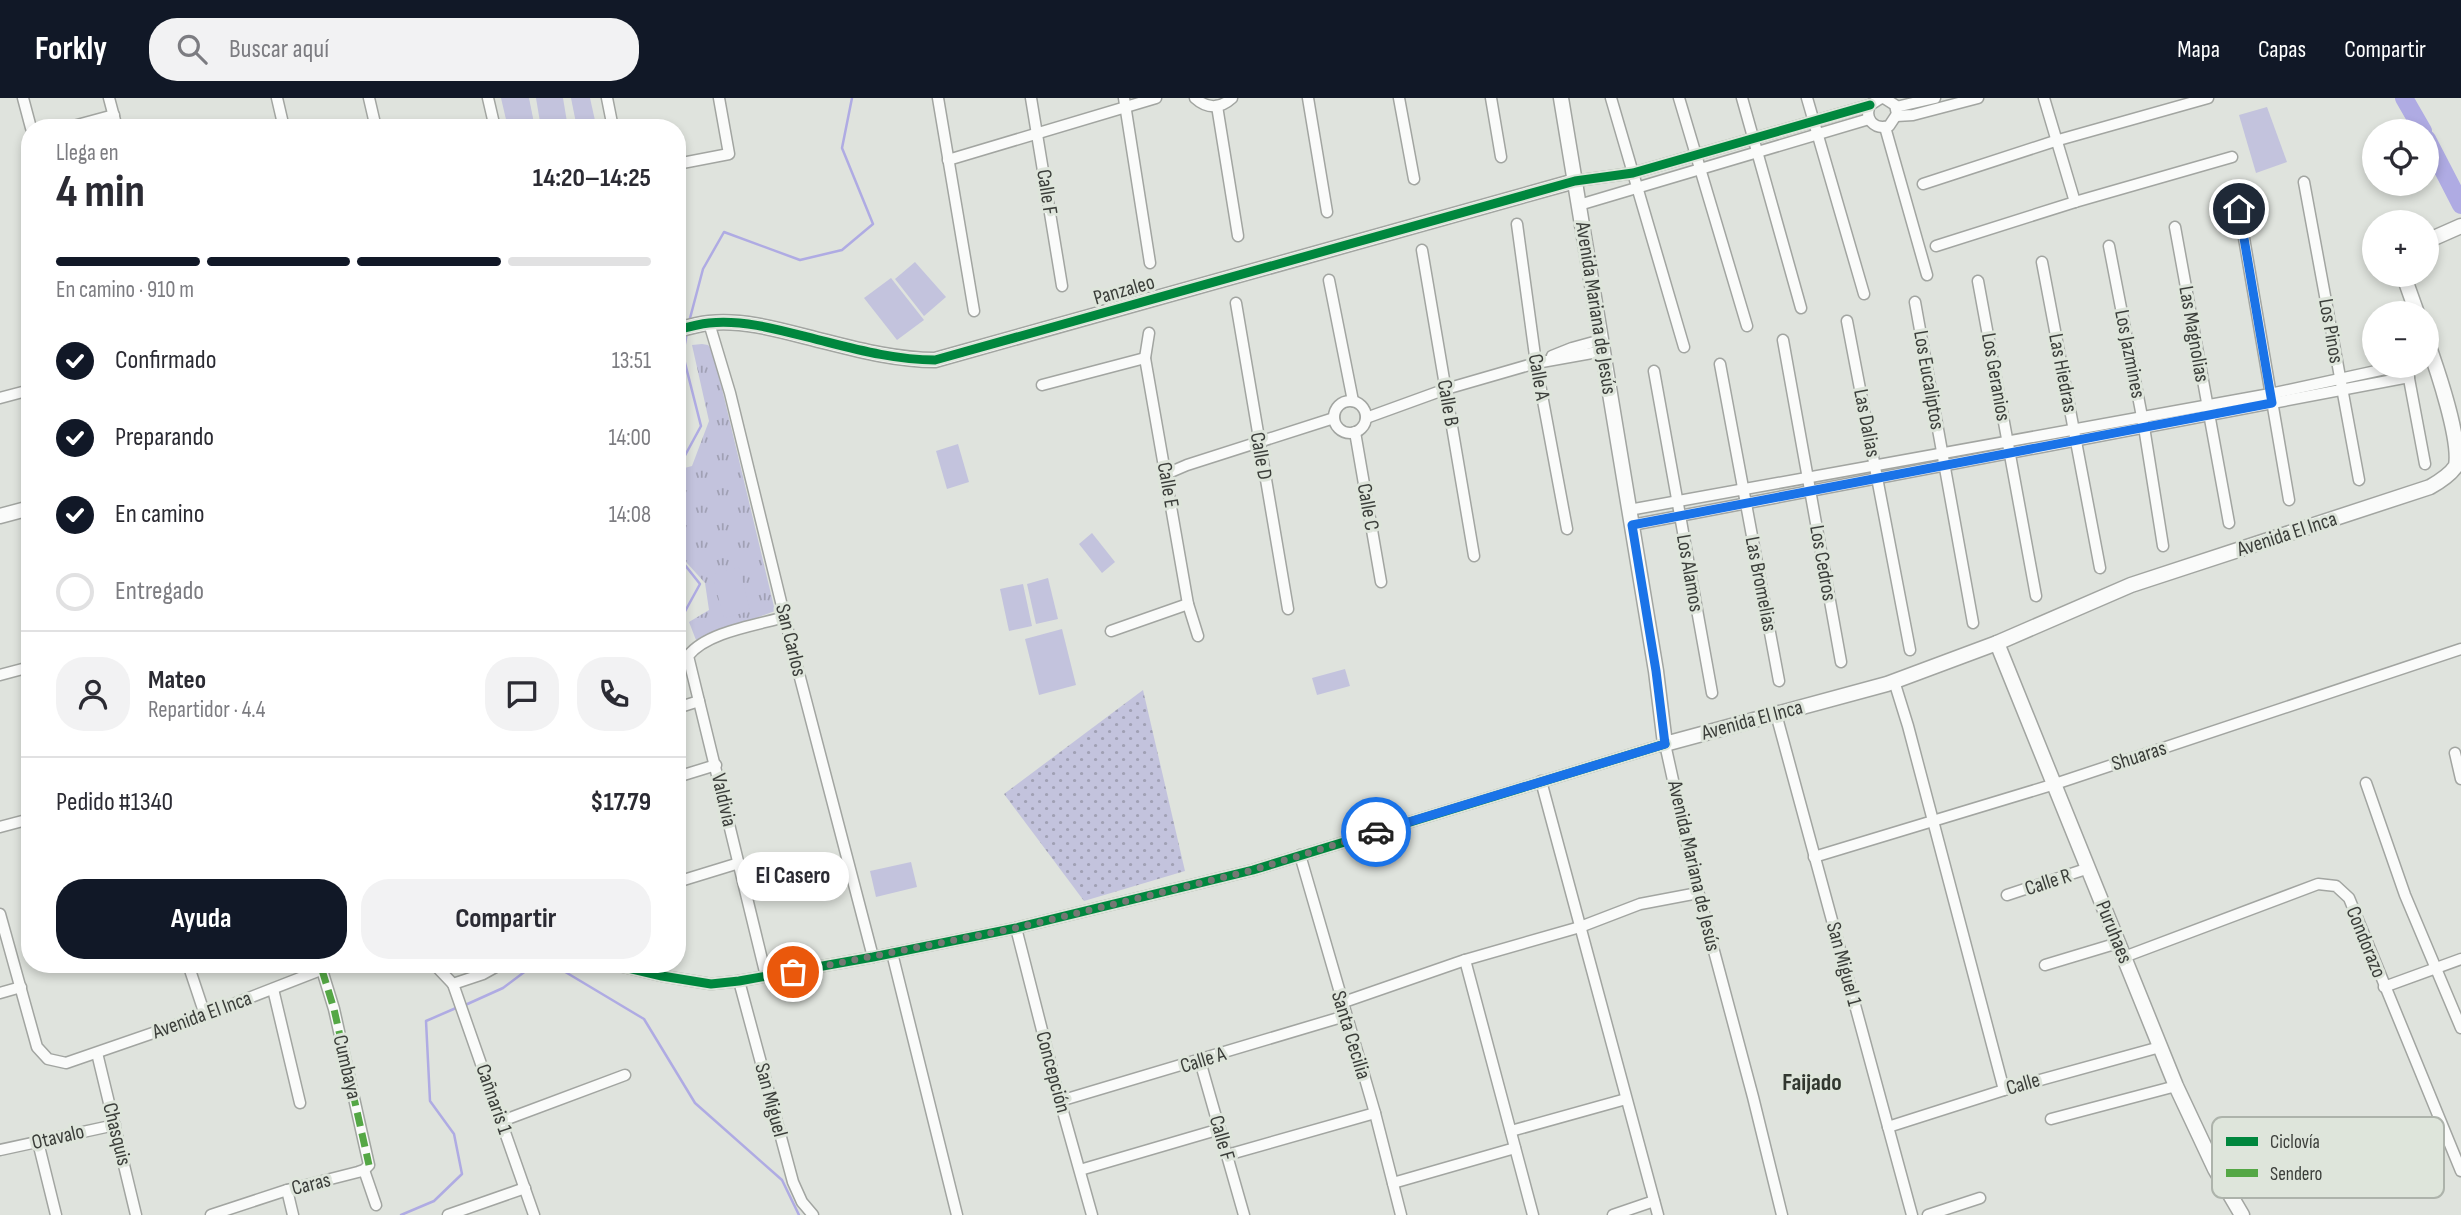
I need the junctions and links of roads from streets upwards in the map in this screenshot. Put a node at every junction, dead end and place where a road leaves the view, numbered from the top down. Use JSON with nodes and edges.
{"nodes":[{"id":1,"x":23,"y":98,"type":"edge"},
{"id":2,"x":109,"y":98,"type":"edge"},
{"id":3,"x":277,"y":98,"type":"edge"},
{"id":4,"x":369,"y":98,"type":"edge"},
{"id":5,"x":488,"y":98,"type":"edge"},
{"id":6,"x":607,"y":98,"type":"edge"},
{"id":7,"x":719,"y":98,"type":"edge"},
{"id":8,"x":938,"y":98,"type":"edge"},
{"id":9,"x":1031,"y":98,"type":"edge"},
{"id":10,"x":1156,"y":98,"type":"edge"},
{"id":11,"x":1195,"y":98,"type":"edge"},
{"id":12,"x":1232,"y":98,"type":"edge"},
{"id":13,"x":1308,"y":98,"type":"edge"},
{"id":14,"x":1399,"y":98,"type":"edge"},
{"id":15,"x":1491,"y":98,"type":"edge"},
{"id":16,"x":1561,"y":98,"type":"edge"},
{"id":17,"x":1611,"y":98,"type":"edge"},
{"id":18,"x":1679,"y":98,"type":"edge"},
{"id":19,"x":1742,"y":98,"type":"edge"},
{"id":20,"x":1807,"y":98,"type":"edge"},
{"id":21,"x":1936,"y":98,"type":"edge"},
{"id":22,"x":2044,"y":98,"type":"edge"},
{"id":23,"x":2208,"y":98,"type":"edge"},
{"id":24,"x":1973,"y":99,"type":"edge"},
{"id":25,"x":1877,"y":100,"type":"edge"},
{"id":26,"x":1125,"y":103,"type":"edge"},
{"id":27,"x":1217,"y":106,"type":"junction"},
{"id":28,"x":1896,"y":112,"type":"junction"},
{"id":29,"x":114,"y":115,"type":"junction"},
{"id":30,"x":29,"y":119,"type":"edge"},
{"id":31,"x":99,"y":119,"type":"edge"},
{"id":32,"x":115,"y":119,"type":"edge"},
{"id":33,"x":279,"y":119,"type":"edge"},
{"id":34,"x":374,"y":119,"type":"edge"},
{"id":35,"x":493,"y":119,"type":"edge"},
{"id":36,"x":611,"y":119,"type":"edge"},
{"id":37,"x":1869,"y":119,"type":"junction"},
{"id":38,"x":1814,"y":120,"type":"junction"},
{"id":39,"x":1885,"y":127,"type":"junction"},
{"id":40,"x":1038,"y":134,"type":"junction"},
{"id":41,"x":1818,"y":134,"type":"junction"},
{"id":42,"x":1753,"y":137,"type":"junction"},
{"id":43,"x":2055,"y":141,"type":"junction"},
{"id":44,"x":1757,"y":152,"type":"junction"},
{"id":45,"x":1696,"y":155,"type":"junction"},
{"id":46,"x":1501,"y":157,"type":"dead end"},
{"id":47,"x":2232,"y":157,"type":"dead end"},
{"id":48,"x":948,"y":160,"type":"junction"},
{"id":49,"x":686,"y":162,"type":"edge"},
{"id":50,"x":1700,"y":169,"type":"junction"},
{"id":51,"x":1633,"y":173,"type":"junction"},
{"id":52,"x":1414,"y":179,"type":"dead end"},
{"id":53,"x":1575,"y":181,"type":"junction"},
{"id":54,"x":2304,"y":182,"type":"dead end"},
{"id":55,"x":1923,"y":184,"type":"dead end"},
{"id":56,"x":1638,"y":188,"type":"junction"},
{"id":57,"x":2075,"y":202,"type":"junction"},
{"id":58,"x":1579,"y":205,"type":"junction"},
{"id":59,"x":2239,"y":209,"type":"dead end"},
{"id":60,"x":1327,"y":212,"type":"dead end"},
{"id":61,"x":1517,"y":223,"type":"dead end"},
{"id":62,"x":2175,"y":227,"type":"dead end"},
{"id":63,"x":2459,"y":227,"type":"edge"},
{"id":64,"x":1238,"y":236,"type":"dead end"},
{"id":65,"x":2439,"y":236,"type":"edge"},
{"id":66,"x":1936,"y":246,"type":"dead end"},
{"id":67,"x":2109,"y":246,"type":"dead end"},
{"id":68,"x":1422,"y":250,"type":"dead end"},
{"id":69,"x":2042,"y":262,"type":"dead end"},
{"id":70,"x":1150,"y":263,"type":"dead end"},
{"id":71,"x":1927,"y":275,"type":"dead end"},
{"id":72,"x":1329,"y":280,"type":"dead end"},
{"id":73,"x":1978,"y":281,"type":"dead end"},
{"id":74,"x":1062,"y":286,"type":"dead end"},
{"id":75,"x":1864,"y":294,"type":"dead end"},
{"id":76,"x":1915,"y":302,"type":"dead end"},
{"id":77,"x":1236,"y":303,"type":"dead end"},
{"id":78,"x":1801,"y":308,"type":"dead end"},
{"id":79,"x":974,"y":311,"type":"dead end"},
{"id":80,"x":1847,"y":321,"type":"dead end"},
{"id":81,"x":705,"y":324,"type":"junction"},
{"id":82,"x":1747,"y":326,"type":"dead end"},
{"id":83,"x":686,"y":328,"type":"edge"},
{"id":84,"x":1149,"y":333,"type":"dead end"},
{"id":85,"x":1783,"y":340,"type":"dead end"},
{"id":86,"x":1602,"y":346,"type":"junction"},
{"id":87,"x":1684,"y":347,"type":"dead end"},
{"id":88,"x":1145,"y":358,"type":"junction"},
{"id":89,"x":1536,"y":363,"type":"junction"},
{"id":90,"x":1720,"y":365,"type":"dead end"},
{"id":91,"x":1654,"y":371,"type":"dead end"},
{"id":92,"x":2439,"y":374,"type":"edge"},
{"id":93,"x":1042,"y":385,"type":"dead end"},
{"id":94,"x":2341,"y":385,"type":"junction"},
{"id":95,"x":1446,"y":389,"type":"junction"},
{"id":96,"x":21,"y":392,"type":"edge"},
{"id":97,"x":0,"y":398,"type":"edge"},
{"id":98,"x":2271,"y":398,"type":"junction"},
{"id":99,"x":1353,"y":401,"type":"junction"},
{"id":100,"x":2208,"y":410,"type":"junction"},
{"id":101,"x":1334,"y":418,"type":"junction"},
{"id":102,"x":1366,"y":418,"type":"junction"},
{"id":103,"x":2143,"y":422,"type":"junction"},
{"id":104,"x":1355,"y":432,"type":"junction"},
{"id":105,"x":2075,"y":434,"type":"junction"},
{"id":106,"x":2007,"y":441,"type":"junction"},
{"id":107,"x":1259,"y":444,"type":"junction"},
{"id":108,"x":1941,"y":453,"type":"junction"},
{"id":109,"x":2010,"y":453,"type":"junction"},
{"id":110,"x":1875,"y":464,"type":"junction"},
{"id":111,"x":2425,"y":464,"type":"dead end"},
{"id":112,"x":1943,"y":465,"type":"junction"},
{"id":113,"x":1166,"y":474,"type":"junction"},
{"id":114,"x":1808,"y":476,"type":"junction"},
{"id":115,"x":2454,"y":476,"type":"edge"},
{"id":116,"x":1877,"y":478,"type":"junction"},
{"id":117,"x":2359,"y":480,"type":"dead end"},
{"id":118,"x":1743,"y":488,"type":"junction"},
{"id":119,"x":1810,"y":490,"type":"junction"},
{"id":120,"x":1677,"y":500,"type":"junction"},
{"id":121,"x":2288,"y":500,"type":"dead end"},
{"id":122,"x":1746,"y":502,"type":"junction"},
{"id":123,"x":21,"y":510,"type":"edge"},
{"id":124,"x":1629,"y":510,"type":"junction"},
{"id":125,"x":1680,"y":515,"type":"junction"},
{"id":126,"x":0,"y":516,"type":"edge"},
{"id":127,"x":2229,"y":523,"type":"dead end"},
{"id":128,"x":1632,"y":525,"type":"junction"},
{"id":129,"x":1567,"y":529,"type":"dead end"},
{"id":130,"x":2163,"y":546,"type":"dead end"},
{"id":131,"x":1474,"y":556,"type":"dead end"},
{"id":132,"x":2100,"y":568,"type":"dead end"},
{"id":133,"x":1381,"y":582,"type":"dead end"},
{"id":134,"x":2036,"y":596,"type":"dead end"},
{"id":135,"x":1188,"y":604,"type":"junction"},
{"id":136,"x":1288,"y":609,"type":"dead end"},
{"id":137,"x":785,"y":617,"type":"junction"},
{"id":138,"x":1973,"y":623,"type":"dead end"},
{"id":139,"x":1111,"y":631,"type":"dead end"},
{"id":140,"x":1198,"y":636,"type":"dead end"},
{"id":141,"x":1997,"y":643,"type":"junction"},
{"id":142,"x":2461,"y":649,"type":"edge"},
{"id":143,"x":1910,"y":650,"type":"dead end"},
{"id":144,"x":1841,"y":662,"type":"dead end"},
{"id":145,"x":21,"y":669,"type":"edge"},
{"id":146,"x":0,"y":675,"type":"edge"},
{"id":147,"x":1779,"y":681,"type":"dead end"},
{"id":148,"x":1894,"y":681,"type":"junction"},
{"id":149,"x":1712,"y":693,"type":"dead end"},
{"id":150,"x":699,"y":701,"type":"junction"},
{"id":151,"x":686,"y":705,"type":"edge"},
{"id":152,"x":1776,"y":714,"type":"junction"},
{"id":153,"x":1665,"y":744,"type":"junction"},
{"id":154,"x":2455,"y":753,"type":"dead end"},
{"id":155,"x":716,"y":765,"type":"junction"},
{"id":156,"x":686,"y":774,"type":"edge"},
{"id":157,"x":2461,"y":779,"type":"edge"},
{"id":158,"x":1541,"y":781,"type":"junction"},
{"id":159,"x":2366,"y":783,"type":"dead end"},
{"id":160,"x":2055,"y":784,"type":"junction"},
{"id":161,"x":21,"y":822,"type":"edge"},
{"id":162,"x":1933,"y":822,"type":"junction"},
{"id":163,"x":0,"y":827,"type":"edge"},
{"id":164,"x":1300,"y":855,"type":"junction"},
{"id":165,"x":1814,"y":857,"type":"junction"},
{"id":166,"x":739,"y":863,"type":"junction"},
{"id":167,"x":2089,"y":869,"type":"junction"},
{"id":168,"x":686,"y":879,"type":"edge"},
{"id":169,"x":1698,"y":893,"type":"junction"},
{"id":170,"x":2007,"y":895,"type":"dead end"},
{"id":171,"x":0,"y":914,"type":"edge"},
{"id":172,"x":1580,"y":927,"type":"junction"},
{"id":173,"x":1016,"y":928,"type":"junction"},
{"id":174,"x":2121,"y":950,"type":"junction"},
{"id":175,"x":892,"y":953,"type":"junction"},
{"id":176,"x":873,"y":957,"type":"junction"},
{"id":177,"x":2461,"y":959,"type":"edge"},
{"id":178,"x":1465,"y":960,"type":"junction"},
{"id":179,"x":2045,"y":965,"type":"dead end"},
{"id":180,"x":2436,"y":967,"type":"junction"},
{"id":181,"x":191,"y":973,"type":"edge"},
{"id":182,"x":314,"y":973,"type":"edge"},
{"id":183,"x":323,"y":973,"type":"edge"},
{"id":184,"x":442,"y":973,"type":"edge"},
{"id":185,"x":485,"y":973,"type":"edge"},
{"id":186,"x":652,"y":973,"type":"edge"},
{"id":187,"x":766,"y":976,"type":"junction"},
{"id":188,"x":739,"y":981,"type":"junction"},
{"id":189,"x":453,"y":984,"type":"junction"},
{"id":190,"x":21,"y":987,"type":"junction"},
{"id":191,"x":2384,"y":987,"type":"junction"},
{"id":192,"x":273,"y":989,"type":"junction"},
{"id":193,"x":0,"y":993,"type":"edge"},
{"id":194,"x":1341,"y":1003,"type":"junction"},
{"id":195,"x":205,"y":1016,"type":"junction"},
{"id":196,"x":1345,"y":1016,"type":"junction"},
{"id":197,"x":2461,"y":1028,"type":"edge"},
{"id":198,"x":2160,"y":1046,"type":"junction"},
{"id":199,"x":97,"y":1053,"type":"junction"},
{"id":200,"x":1200,"y":1061,"type":"junction"},
{"id":201,"x":625,"y":1075,"type":"dead end"},
{"id":202,"x":2176,"y":1086,"type":"junction"},
{"id":203,"x":2004,"y":1090,"type":"junction"},
{"id":204,"x":1626,"y":1099,"type":"junction"},
{"id":205,"x":1060,"y":1101,"type":"junction"},
{"id":206,"x":300,"y":1103,"type":"dead end"},
{"id":207,"x":1375,"y":1113,"type":"junction"},
{"id":208,"x":2438,"y":1117,"type":"edge"},
{"id":209,"x":2051,"y":1119,"type":"dead end"},
{"id":210,"x":502,"y":1121,"type":"junction"},
{"id":211,"x":115,"y":1125,"type":"junction"},
{"id":212,"x":1888,"y":1127,"type":"junction"},
{"id":213,"x":1220,"y":1129,"type":"junction"},
{"id":214,"x":2444,"y":1130,"type":"edge"},
{"id":215,"x":1511,"y":1131,"type":"junction"},
{"id":216,"x":38,"y":1142,"type":"junction"},
{"id":217,"x":1515,"y":1148,"type":"junction"},
{"id":218,"x":0,"y":1150,"type":"edge"},
{"id":219,"x":1227,"y":1155,"type":"junction"},
{"id":220,"x":2212,"y":1163,"type":"edge"},
{"id":221,"x":366,"y":1167,"type":"junction"},
{"id":222,"x":1080,"y":1170,"type":"junction"},
{"id":223,"x":2461,"y":1171,"type":"edge"},
{"id":224,"x":1393,"y":1183,"type":"junction"},
{"id":225,"x":525,"y":1188,"type":"junction"},
{"id":226,"x":287,"y":1190,"type":"junction"},
{"id":227,"x":1980,"y":1198,"type":"dead end"},
{"id":228,"x":2232,"y":1198,"type":"edge"},
{"id":229,"x":1654,"y":1201,"type":"junction"},
{"id":230,"x":376,"y":1205,"type":"dead end"},
{"id":231,"x":56,"y":1215,"type":"edge"},
{"id":232,"x":136,"y":1215,"type":"edge"},
{"id":233,"x":211,"y":1215,"type":"edge"},
{"id":234,"x":293,"y":1215,"type":"edge"},
{"id":235,"x":448,"y":1215,"type":"edge"},
{"id":236,"x":534,"y":1215,"type":"edge"},
{"id":237,"x":813,"y":1215,"type":"edge"},
{"id":238,"x":957,"y":1215,"type":"edge"},
{"id":239,"x":1093,"y":1215,"type":"edge"},
{"id":240,"x":1244,"y":1215,"type":"edge"},
{"id":241,"x":1401,"y":1215,"type":"edge"},
{"id":242,"x":1533,"y":1215,"type":"edge"},
{"id":243,"x":1613,"y":1215,"type":"edge"},
{"id":244,"x":1658,"y":1215,"type":"edge"},
{"id":245,"x":1782,"y":1215,"type":"edge"},
{"id":246,"x":1912,"y":1215,"type":"edge"},
{"id":247,"x":1928,"y":1215,"type":"edge"},
{"id":248,"x":2242,"y":1215,"type":"edge"}],
"edges":[{"from":1,"to":30,"type":"street"},
{"from":2,"to":29,"type":"street"},
{"from":3,"to":33,"type":"street"},
{"from":4,"to":34,"type":"street"},
{"from":5,"to":35,"type":"street"},
{"from":6,"to":36,"type":"street"},
{"from":7,"to":49,"type":"street"},
{"from":8,"to":48,"type":"street"},
{"from":9,"to":40,"type":"street","name":"Calle F"},
{"from":10,"to":26,"type":"street"},
{"from":11,"to":27,"type":"street"},
{"from":12,"to":27,"type":"street"},
{"from":13,"to":60,"type":"street"},
{"from":14,"to":52,"type":"street"},
{"from":15,"to":46,"type":"street"},
{"from":16,"to":53,"type":"street","name":"Avenida Mariana de Jesús"},
{"from":17,"to":51,"type":"street"},
{"from":18,"to":45,"type":"street"},
{"from":19,"to":42,"type":"street"},
{"from":20,"to":38,"type":"street"},
{"from":21,"to":28,"type":"street"},
{"from":22,"to":43,"type":"street"},
{"from":23,"to":43,"type":"street"},
{"from":24,"to":28,"type":"street"},
{"from":25,"to":28,"type":"street"},
{"from":25,"to":37,"type":"street"},
{"from":25,"to":38,"type":"street"},
{"from":26,"to":40,"type":"street"},
{"from":26,"to":70,"type":"street"},
{"from":27,"to":64,"type":"street"},
{"from":28,"to":39,"type":"street"},
{"from":29,"to":31,"type":"street"},
{"from":29,"to":32,"type":"street"},
{"from":37,"to":39,"type":"street"},
{"from":37,"to":41,"type":"street"},
{"from":38,"to":41,"type":"street"},
{"from":38,"to":42,"type":"street"},
{"from":39,"to":71,"type":"street"},
{"from":40,"to":48,"type":"street"},
{"from":40,"to":74,"type":"street","name":"Calle F"},
{"from":41,"to":44,"type":"street"},
{"from":41,"to":75,"type":"street"},
{"from":42,"to":44,"type":"street"},
{"from":42,"to":45,"type":"street"},
{"from":43,"to":55,"type":"street"},
{"from":43,"to":57,"type":"street"},
{"from":44,"to":50,"type":"street"},
{"from":44,"to":78,"type":"street"},
{"from":45,"to":50,"type":"street"},
{"from":45,"to":51,"type":"street"},
{"from":47,"to":57,"type":"street"},
{"from":48,"to":79,"type":"street"},
{"from":50,"to":56,"type":"street"},
{"from":50,"to":82,"type":"street"},
{"from":51,"to":53,"type":"street"},
{"from":51,"to":56,"type":"street"},
{"from":53,"to":58,"type":"street","name":"Avenida Mariana de Jesús"},
{"from":53,"to":81,"type":"street","name":"Panzaleo"},
{"from":54,"to":94,"type":"street","name":"Los Pinos"},
{"from":56,"to":58,"type":"street"},
{"from":56,"to":87,"type":"street"},
{"from":57,"to":66,"type":"street"},
{"from":58,"to":86,"type":"street","name":"Avenida Mariana de Jesús"},
{"from":59,"to":98,"type":"street"},
{"from":61,"to":89,"type":"street","name":"Calle A"},
{"from":62,"to":100,"type":"street","name":"Las Magnolias"},
{"from":63,"to":65,"type":"street"},
{"from":67,"to":103,"type":"street","name":"Los Jazmines"},
{"from":68,"to":95,"type":"street","name":"Calle B"},
{"from":69,"to":105,"type":"street","name":"Las Hiedras"},
{"from":72,"to":99,"type":"street"},
{"from":73,"to":106,"type":"street","name":"Los Geranios"},
{"from":76,"to":108,"type":"street","name":"Los Eucaliptos"},
{"from":77,"to":107,"type":"street","name":"Calle D"},
{"from":80,"to":110,"type":"street","name":"Las Dalias"},
{"from":81,"to":83,"type":"street","name":"Panzaleo"},
{"from":81,"to":137,"type":"street","name":"San Carlos"},
{"from":84,"to":88,"type":"street","name":"Calle E"},
{"from":85,"to":114,"type":"street","name":"Los Cedros"},
{"from":86,"to":89,"type":"street"},
{"from":86,"to":124,"type":"street","name":"Avenida Mariana de Jesús"},
{"from":88,"to":93,"type":"street"},
{"from":88,"to":113,"type":"street","name":"Calle E"},
{"from":89,"to":95,"type":"street"},
{"from":89,"to":129,"type":"street","name":"Calle A"},
{"from":90,"to":118,"type":"street","name":"Las Bromelias"},
{"from":91,"to":120,"type":"street","name":"Los Alamos"},
{"from":92,"to":115,"type":"street","name":"Avenida El Inca"},
{"from":94,"to":98,"type":"street"},
{"from":94,"to":111,"type":"street"},
{"from":94,"to":117,"type":"street","name":"Los Pinos"},
{"from":95,"to":102,"type":"street"},
{"from":95,"to":131,"type":"street","name":"Calle B"},
{"from":96,"to":97,"type":"street"},
{"from":98,"to":100,"type":"street"},
{"from":98,"to":121,"type":"street"},
{"from":99,"to":101,"type":"street"},
{"from":99,"to":102,"type":"street"},
{"from":100,"to":103,"type":"street"},
{"from":100,"to":127,"type":"street","name":"Las Magnolias"},
{"from":101,"to":104,"type":"street"},
{"from":101,"to":107,"type":"street"},
{"from":102,"to":104,"type":"street"},
{"from":103,"to":105,"type":"street"},
{"from":103,"to":130,"type":"street","name":"Los Jazmines"},
{"from":104,"to":133,"type":"street","name":"Calle C"},
{"from":105,"to":106,"type":"street"},
{"from":105,"to":109,"type":"street"},
{"from":105,"to":132,"type":"street","name":"Las Hiedras"},
{"from":106,"to":108,"type":"street"},
{"from":106,"to":109,"type":"street","name":"Los Geranios"},
{"from":107,"to":113,"type":"street"},
{"from":107,"to":136,"type":"street","name":"Calle D"},
{"from":108,"to":110,"type":"street"},
{"from":108,"to":112,"type":"street","name":"Los Eucaliptos"},
{"from":109,"to":112,"type":"street"},
{"from":109,"to":134,"type":"street","name":"Los Geranios"},
{"from":110,"to":114,"type":"street"},
{"from":110,"to":116,"type":"street","name":"Las Dalias"},
{"from":112,"to":116,"type":"street"},
{"from":112,"to":138,"type":"street","name":"Los Eucaliptos"},
{"from":113,"to":135,"type":"street","name":"Calle E"},
{"from":114,"to":118,"type":"street"},
{"from":114,"to":119,"type":"street","name":"Los Cedros"},
{"from":115,"to":141,"type":"street","name":"Avenida El Inca"},
{"from":116,"to":119,"type":"street"},
{"from":116,"to":143,"type":"street","name":"Las Dalias"},
{"from":118,"to":120,"type":"street"},
{"from":118,"to":122,"type":"street","name":"Las Bromelias"},
{"from":119,"to":122,"type":"street"},
{"from":119,"to":144,"type":"street","name":"Los Cedros"},
{"from":120,"to":124,"type":"street"},
{"from":120,"to":125,"type":"street","name":"Los Alamos"},
{"from":122,"to":125,"type":"street"},
{"from":122,"to":147,"type":"street","name":"Las Bromelias"},
{"from":123,"to":126,"type":"street"},
{"from":124,"to":128,"type":"street","name":"Avenida Mariana de Jesús"},
{"from":125,"to":128,"type":"street"},
{"from":125,"to":149,"type":"street","name":"Los Alamos"},
{"from":128,"to":153,"type":"street","name":"Avenida Mariana de Jesús"},
{"from":135,"to":139,"type":"street"},
{"from":135,"to":140,"type":"street","name":"Calle E"},
{"from":137,"to":150,"type":"street","name":"Valdivia"},
{"from":137,"to":176,"type":"street","name":"San Carlos"},
{"from":141,"to":148,"type":"street","name":"Avenida El Inca"},
{"from":141,"to":160,"type":"street","name":"Puruhaes"},
{"from":142,"to":160,"type":"street","name":"Shuaras"},
{"from":145,"to":146,"type":"street"},
{"from":148,"to":152,"type":"street","name":"Avenida El Inca"},
{"from":148,"to":162,"type":"street"},
{"from":150,"to":151,"type":"street"},
{"from":150,"to":155,"type":"street","name":"Valdivia"},
{"from":152,"to":153,"type":"street","name":"Avenida El Inca"},
{"from":152,"to":165,"type":"street","name":"San Miguel 1"},
{"from":153,"to":158,"type":"street","name":"Avenida El Inca"},
{"from":153,"to":169,"type":"street","name":"Avenida Mariana de Jesús"},
{"from":154,"to":157,"type":"street"},
{"from":155,"to":156,"type":"street"},
{"from":155,"to":166,"type":"street","name":"Valdivia"},
{"from":158,"to":164,"type":"street","name":"Avenida El Inca"},
{"from":158,"to":172,"type":"street"},
{"from":159,"to":180,"type":"street"},
{"from":160,"to":162,"type":"street","name":"Shuaras"},
{"from":160,"to":167,"type":"street","name":"Puruhaes"},
{"from":161,"to":163,"type":"street"},
{"from":162,"to":165,"type":"street","name":"Shuaras"},
{"from":162,"to":203,"type":"street"},
{"from":164,"to":173,"type":"street","name":"Avenida El Inca"},
{"from":164,"to":194,"type":"street","name":"Santa Cecilia"},
{"from":165,"to":212,"type":"street","name":"San Miguel 1"},
{"from":166,"to":168,"type":"street"},
{"from":166,"to":187,"type":"street","name":"Valdivia"},
{"from":167,"to":170,"type":"street","name":"Calle R"},
{"from":167,"to":174,"type":"street","name":"Puruhaes"},
{"from":169,"to":172,"type":"street"},
{"from":169,"to":245,"type":"street","name":"Avenida Mariana de Jesús"},
{"from":171,"to":190,"type":"street"},
{"from":172,"to":178,"type":"street"},
{"from":172,"to":204,"type":"street"},
{"from":173,"to":175,"type":"street","name":"Avenida El Inca"},
{"from":173,"to":205,"type":"street","name":"Concepción"},
{"from":174,"to":179,"type":"street"},
{"from":174,"to":191,"type":"street","name":"Condorazo"},
{"from":174,"to":198,"type":"street","name":"Puruhaes"},
{"from":175,"to":176,"type":"street","name":"Avenida El Inca"},
{"from":175,"to":238,"type":"street"},
{"from":176,"to":187,"type":"street","name":"Avenida El Inca"},
{"from":177,"to":180,"type":"street"},
{"from":178,"to":194,"type":"street"},
{"from":178,"to":215,"type":"street"},
{"from":180,"to":191,"type":"street"},
{"from":180,"to":197,"type":"street"},
{"from":181,"to":195,"type":"street"},
{"from":182,"to":192,"type":"street","name":"Avenida El Inca"},
{"from":183,"to":221,"type":"street","name":"Cumbaya"},
{"from":184,"to":189,"type":"street"},
{"from":185,"to":189,"type":"street"},
{"from":186,"to":188,"type":"street","name":"Avenida El Inca"},
{"from":187,"to":188,"type":"street","name":"Avenida El Inca"},
{"from":188,"to":237,"type":"street","name":"San Miguel"},
{"from":189,"to":210,"type":"street","name":"Cañnaris 1"},
{"from":190,"to":193,"type":"street"},
{"from":190,"to":199,"type":"street","name":"Avenida El Inca"},
{"from":191,"to":208,"type":"street","name":"Condorazo"},
{"from":192,"to":195,"type":"street","name":"Avenida El Inca"},
{"from":192,"to":206,"type":"street"},
{"from":194,"to":196,"type":"street","name":"Santa Cecilia"},
{"from":195,"to":199,"type":"street","name":"Avenida El Inca"},
{"from":196,"to":200,"type":"street","name":"Calle A"},
{"from":196,"to":207,"type":"street","name":"Santa Cecilia"},
{"from":198,"to":202,"type":"street","name":"Puruhaes"},
{"from":198,"to":203,"type":"street","name":"Calle"},
{"from":199,"to":211,"type":"street","name":"Chasquis"},
{"from":200,"to":205,"type":"street","name":"Calle A"},
{"from":200,"to":213,"type":"street","name":"Calle F"},
{"from":201,"to":210,"type":"street"},
{"from":202,"to":209,"type":"street"},
{"from":202,"to":220,"type":"street","name":"Puruhaes"},
{"from":203,"to":212,"type":"street","name":"Calle"},
{"from":204,"to":215,"type":"street"},
{"from":204,"to":229,"type":"street"},
{"from":205,"to":222,"type":"street","name":"Concepción"},
{"from":207,"to":219,"type":"street"},
{"from":207,"to":224,"type":"street","name":"Santa Cecilia"},
{"from":210,"to":225,"type":"street","name":"Cañnaris 1"},
{"from":211,"to":216,"type":"street","name":"Otavalo"},
{"from":211,"to":232,"type":"street","name":"Chasquis"},
{"from":212,"to":246,"type":"street","name":"San Miguel 1"},
{"from":213,"to":219,"type":"street","name":"Calle F"},
{"from":213,"to":222,"type":"street"},
{"from":214,"to":223,"type":"street","name":"Condorazo"},
{"from":215,"to":217,"type":"street"},
{"from":216,"to":218,"type":"street","name":"Otavalo"},
{"from":216,"to":231,"type":"street"},
{"from":217,"to":224,"type":"street"},
{"from":217,"to":242,"type":"street"},
{"from":219,"to":240,"type":"street","name":"Calle F"},
{"from":221,"to":226,"type":"street","name":"Caras"},
{"from":221,"to":230,"type":"street","name":"Cumbaya"},
{"from":222,"to":239,"type":"street","name":"Concepción"},
{"from":224,"to":241,"type":"street","name":"Santa Cecilia"},
{"from":225,"to":235,"type":"street"},
{"from":225,"to":236,"type":"street","name":"Cañnaris 1"},
{"from":226,"to":233,"type":"street","name":"Caras"},
{"from":226,"to":234,"type":"street"},
{"from":227,"to":247,"type":"street"},
{"from":228,"to":248,"type":"street","name":"Puruhaes"},
{"from":229,"to":243,"type":"street"},
{"from":229,"to":244,"type":"street"}]}
